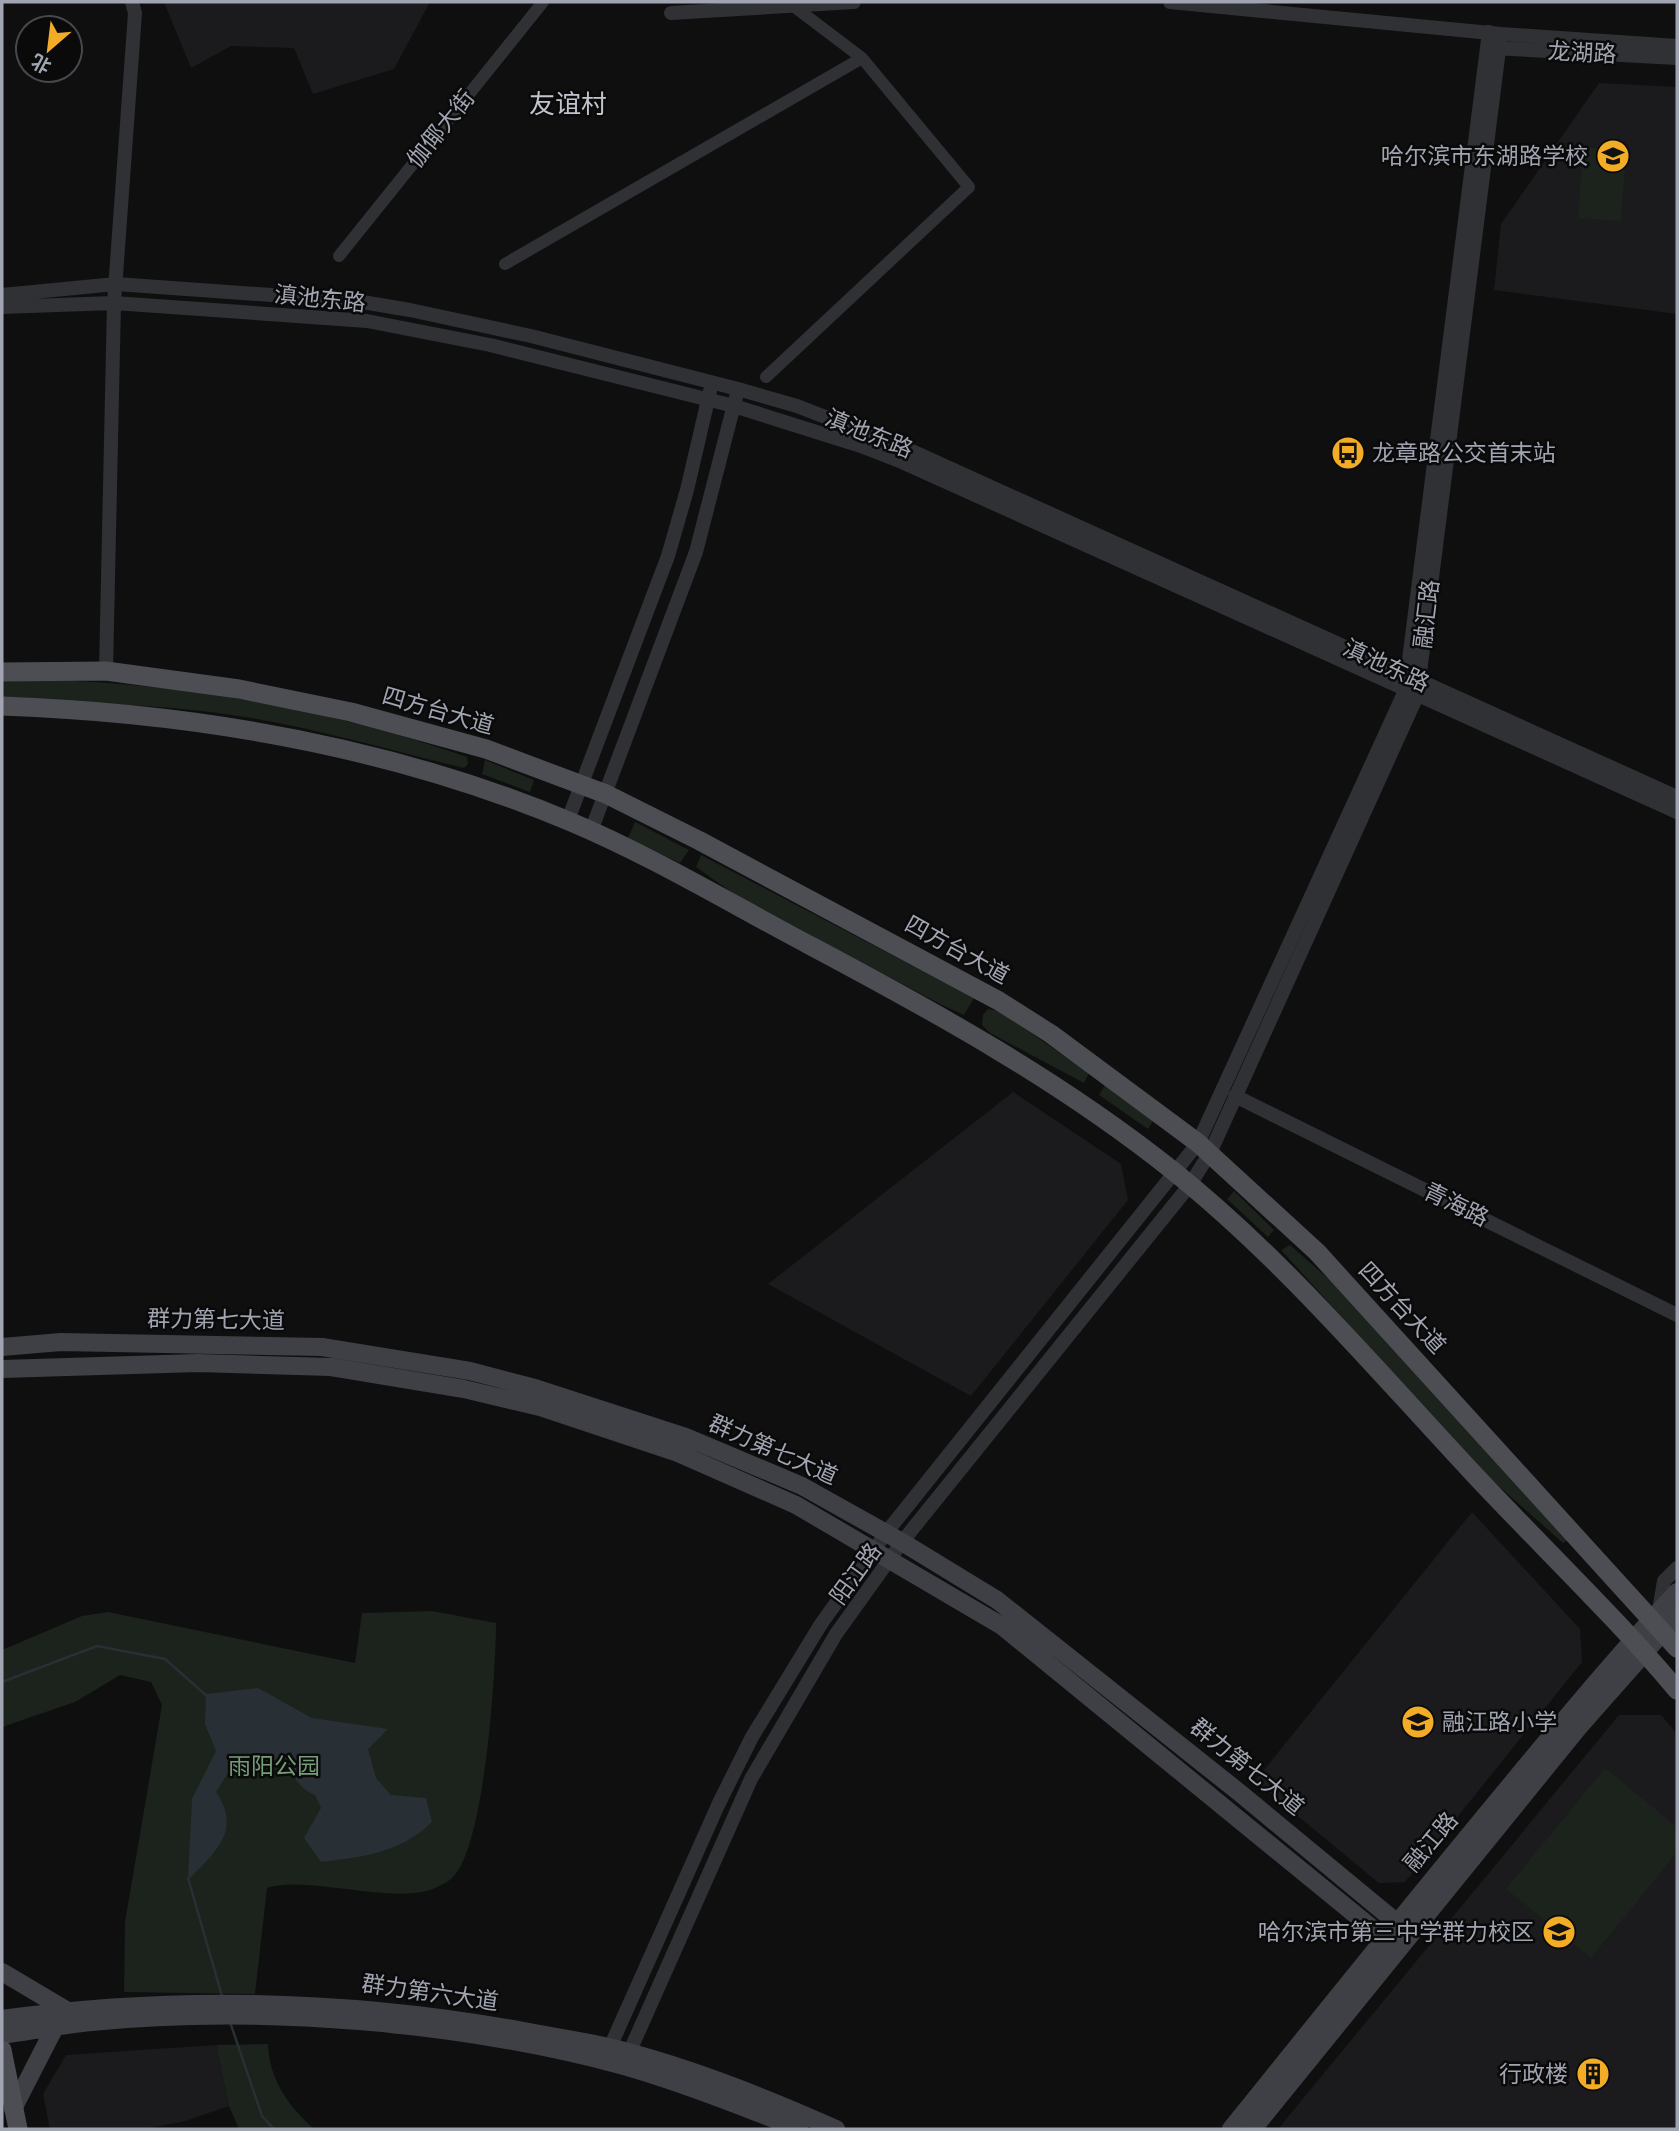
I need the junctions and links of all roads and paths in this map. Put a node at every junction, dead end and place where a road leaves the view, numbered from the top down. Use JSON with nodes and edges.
{"nodes":[{"id":1,"x":132,"y":2,"type":"edge"},
{"id":2,"x":543,"y":2,"type":"edge"},
{"id":3,"x":788,"y":2,"type":"edge"},
{"id":4,"x":854,"y":2,"type":"edge"},
{"id":5,"x":1170,"y":2,"type":"edge"},
{"id":6,"x":671,"y":13,"type":"dead end"},
{"id":7,"x":1494,"y":40,"type":"junction"},
{"id":8,"x":1677,"y":46,"type":"edge"},
{"id":9,"x":862,"y":58,"type":"junction"},
{"id":10,"x":1677,"y":58,"type":"edge"},
{"id":11,"x":339,"y":256,"type":"dead end"},
{"id":12,"x":505,"y":264,"type":"dead end"},
{"id":13,"x":116,"y":284,"type":"junction"},
{"id":14,"x":2,"y":295,"type":"edge"},
{"id":15,"x":114,"y":303,"type":"junction"},
{"id":16,"x":2,"y":307,"type":"edge"},
{"id":17,"x":766,"y":377,"type":"dead end"},
{"id":18,"x":712,"y":383,"type":"junction"},
{"id":19,"x":738,"y":389,"type":"junction"},
{"id":20,"x":708,"y":400,"type":"junction"},
{"id":21,"x":734,"y":406,"type":"junction"},
{"id":22,"x":106,"y":671,"type":"junction"},
{"id":23,"x":2,"y":672,"type":"edge"},
{"id":24,"x":1413,"y":678,"type":"junction"},
{"id":25,"x":1411,"y":694,"type":"junction"},
{"id":26,"x":2,"y":706,"type":"edge"},
{"id":27,"x":582,"y":783,"type":"junction"},
{"id":28,"x":606,"y":794,"type":"junction"},
{"id":29,"x":1677,"y":797,"type":"edge"},
{"id":30,"x":1677,"y":812,"type":"edge"},
{"id":31,"x":568,"y":820,"type":"junction"},
{"id":32,"x":592,"y":831,"type":"junction"},
{"id":33,"x":1235,"y":1096,"type":"junction"},
{"id":34,"x":1204,"y":1148,"type":"junction"},
{"id":35,"x":1182,"y":1179,"type":"junction"},
{"id":36,"x":1677,"y":1315,"type":"edge"},
{"id":37,"x":2,"y":1347,"type":"edge"},
{"id":38,"x":2,"y":1369,"type":"edge"},
{"id":39,"x":886,"y":1533,"type":"junction"},
{"id":40,"x":902,"y":1542,"type":"junction"},
{"id":41,"x":874,"y":1549,"type":"junction"},
{"id":42,"x":890,"y":1559,"type":"junction"},
{"id":43,"x":1677,"y":1568,"type":"edge"},
{"id":44,"x":1677,"y":1592,"type":"edge"},
{"id":45,"x":1666,"y":1620,"type":"edge"},
{"id":46,"x":1638,"y":1644,"type":"junction"},
{"id":47,"x":1677,"y":1648,"type":"edge"},
{"id":48,"x":1677,"y":1690,"type":"edge"},
{"id":49,"x":1396,"y":1922,"type":"junction"},
{"id":50,"x":1384,"y":1938,"type":"junction"},
{"id":51,"x":2,"y":1972,"type":"edge"},
{"id":52,"x":66,"y":2010,"type":"junction"},
{"id":53,"x":210,"y":2011,"type":"junction"},
{"id":54,"x":2,"y":2019,"type":"edge"},
{"id":55,"x":55,"y":2027,"type":"junction"},
{"id":56,"x":2,"y":2035,"type":"edge"},
{"id":57,"x":2,"y":2050,"type":"edge"},
{"id":58,"x":606,"y":2054,"type":"junction"},
{"id":59,"x":626,"y":2059,"type":"junction"},
{"id":60,"x":13,"y":2109,"type":"junction"},
{"id":61,"x":18,"y":2129,"type":"edge"},
{"id":62,"x":799,"y":2129,"type":"edge"},
{"id":63,"x":836,"y":2129,"type":"edge"},
{"id":64,"x":1231,"y":2129,"type":"edge"},
{"id":65,"x":1253,"y":2129,"type":"edge"}],
"edges":[{"from":1,"to":13,"type":"street"},
{"from":2,"to":11,"type":"street","name":"伽倻大街"},
{"from":3,"to":9,"type":"street"},
{"from":4,"to":6,"type":"street"},
{"from":5,"to":7,"type":"street"},
{"from":7,"to":8,"type":"street","name":"龙湖路"},
{"from":7,"to":10,"type":"street","name":"龙湖路"},
{"from":7,"to":24,"type":"street","name":"融汇路"},
{"from":9,"to":12,"type":"street"},
{"from":9,"to":17,"type":"street"},
{"from":13,"to":14,"type":"street","name":"滇池东路"},
{"from":13,"to":15,"type":"street"},
{"from":13,"to":18,"type":"street","name":"滇池东路"},
{"from":15,"to":16,"type":"street","name":"滇池东路"},
{"from":15,"to":20,"type":"street","name":"滇池东路"},
{"from":15,"to":22,"type":"street"},
{"from":18,"to":19,"type":"street","name":"滇池东路"},
{"from":18,"to":20,"type":"street"},
{"from":19,"to":21,"type":"street"},
{"from":19,"to":24,"type":"street","name":"滇池东路"},
{"from":20,"to":21,"type":"street","name":"滇池东路"},
{"from":20,"to":27,"type":"street"},
{"from":21,"to":25,"type":"street","name":"滇池东路"},
{"from":21,"to":28,"type":"street"},
{"from":22,"to":23,"type":"main road","name":"四方台大道"},
{"from":22,"to":27,"type":"main road","name":"四方台大道"},
{"from":24,"to":25,"type":"street","name":"融汇路"},
{"from":24,"to":29,"type":"street","name":"滇池东路"},
{"from":25,"to":30,"type":"street","name":"滇池东路"},
{"from":25,"to":33,"type":"street","name":"融汇路"},
{"from":25,"to":34,"type":"street","name":"融汇路"},
{"from":26,"to":31,"type":"main road"},
{"from":27,"to":28,"type":"main road","name":"四方台大道"},
{"from":27,"to":31,"type":"street"},
{"from":28,"to":32,"type":"street"},
{"from":28,"to":34,"type":"main road","name":"四方台大道"},
{"from":31,"to":32,"type":"main road"},
{"from":32,"to":35,"type":"main road"},
{"from":33,"to":34,"type":"street","name":"融汇路"},
{"from":33,"to":36,"type":"street","name":"青海路"},
{"from":34,"to":35,"type":"street","name":"阳江路"},
{"from":34,"to":45,"type":"main road","name":"四方台大道"},
{"from":35,"to":39,"type":"street","name":"阳江路"},
{"from":35,"to":40,"type":"street","name":"阳江路"},
{"from":35,"to":46,"type":"main road"},
{"from":37,"to":39,"type":"main road","name":"群力第七大道"},
{"from":38,"to":41,"type":"main road","name":"群力第七大道"},
{"from":39,"to":40,"type":"main road","name":"群力第七大道"},
{"from":39,"to":41,"type":"street","name":"阳江路"},
{"from":40,"to":42,"type":"street","name":"阳江路"},
{"from":40,"to":49,"type":"main road","name":"群力第七大道"},
{"from":41,"to":42,"type":"main road","name":"群力第七大道"},
{"from":41,"to":58,"type":"street","name":"阳江路"},
{"from":42,"to":50,"type":"main road","name":"群力第七大道"},
{"from":42,"to":59,"type":"street","name":"阳江路"},
{"from":43,"to":45,"type":"street"},
{"from":44,"to":45,"type":"main road","name":"融江路"},
{"from":45,"to":46,"type":"main road","name":"融江路"},
{"from":45,"to":47,"type":"main road","name":"四方台大道"},
{"from":46,"to":48,"type":"main road"},
{"from":46,"to":49,"type":"main road","name":"融江路"},
{"from":46,"to":65,"type":"main road","name":"融江路"},
{"from":49,"to":50,"type":"main road","name":"融江路"},
{"from":50,"to":64,"type":"main road","name":"融江路"},
{"from":51,"to":52,"type":"main road"},
{"from":52,"to":53,"type":"main road","name":"群力第六大道"},
{"from":52,"to":54,"type":"main road","name":"群力第六大道"},
{"from":53,"to":55,"type":"main road","name":"群力第六大道"},
{"from":53,"to":58,"type":"main road","name":"群力第六大道"},
{"from":55,"to":56,"type":"main road","name":"群力第六大道"},
{"from":55,"to":60,"type":"main road"},
{"from":57,"to":60,"type":"main road"},
{"from":58,"to":59,"type":"main road","name":"群力第六大道"},
{"from":59,"to":62,"type":"main road","name":"群力第六大道"},
{"from":59,"to":63,"type":"main road","name":"群力第六大道"},
{"from":60,"to":61,"type":"main road"}]}
